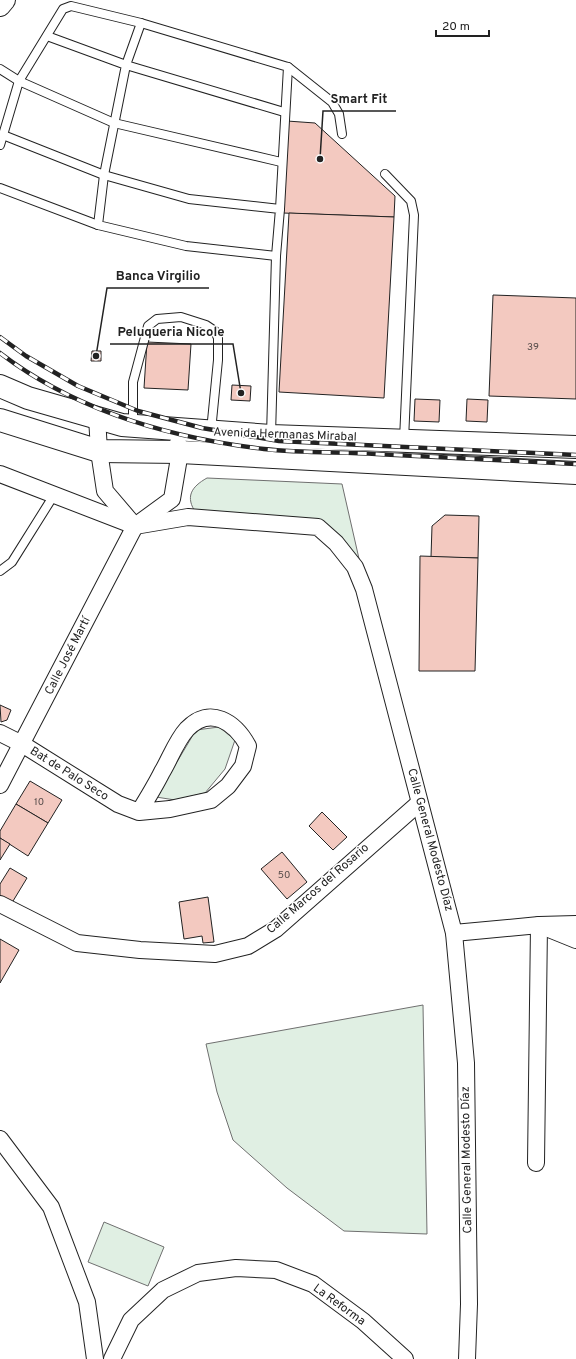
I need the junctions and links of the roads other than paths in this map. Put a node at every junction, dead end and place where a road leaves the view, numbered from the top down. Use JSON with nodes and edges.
{"nodes":[{"id":1,"x":5,"y":0,"type":"edge"},
{"id":2,"x":0,"y":6,"type":"edge"},
{"id":3,"x":141,"y":23,"type":"junction"},
{"id":4,"x":47,"y":36,"type":"junction"},
{"id":5,"x":126,"y":65,"type":"junction"},
{"id":6,"x":288,"y":68,"type":"junction"},
{"id":7,"x":0,"y":69,"type":"edge"},
{"id":8,"x":19,"y":81,"type":"junction"},
{"id":9,"x":284,"y":112,"type":"junction"},
{"id":10,"x":114,"y":123,"type":"junction"},
{"id":11,"x":3,"y":134,"type":"junction"},
{"id":12,"x":342,"y":134,"type":"dead end"},
{"id":13,"x":0,"y":145,"type":"edge"},
{"id":14,"x":281,"y":162,"type":"junction"},
{"id":15,"x":104,"y":174,"type":"junction"},
{"id":16,"x":384,"y":174,"type":"dead end"},
{"id":17,"x":0,"y":188,"type":"edge"},
{"id":18,"x":280,"y":209,"type":"junction"},
{"id":19,"x":98,"y":225,"type":"junction"},
{"id":20,"x":276,"y":256,"type":"junction"},
{"id":21,"x":0,"y":386,"type":"edge"},
{"id":22,"x":97,"y":417,"type":"junction"},
{"id":23,"x":0,"y":420,"type":"edge"},
{"id":24,"x":133,"y":426,"type":"junction"},
{"id":25,"x":176,"y":429,"type":"junction"},
{"id":26,"x":211,"y":432,"type":"junction"},
{"id":27,"x":271,"y":436,"type":"junction"},
{"id":28,"x":404,"y":440,"type":"junction"},
{"id":29,"x":576,"y":447,"type":"edge"},
{"id":30,"x":99,"y":451,"type":"junction"},
{"id":31,"x":180,"y":452,"type":"junction"},
{"id":32,"x":576,"y":472,"type":"edge"},
{"id":33,"x":0,"y":474,"type":"edge"},
{"id":34,"x":54,"y":495,"type":"junction"},
{"id":35,"x":135,"y":526,"type":"junction"},
{"id":36,"x":0,"y":571,"type":"edge"},
{"id":37,"x":0,"y":733,"type":"edge"},
{"id":38,"x":22,"y":744,"type":"junction"},
{"id":39,"x":0,"y":784,"type":"edge"},
{"id":40,"x":419,"y":803,"type":"junction"},
{"id":41,"x":139,"y":812,"type":"junction"},
{"id":42,"x":0,"y":904,"type":"edge"},
{"id":43,"x":576,"y":924,"type":"edge"},
{"id":44,"x":539,"y":925,"type":"junction"},
{"id":45,"x":454,"y":933,"type":"junction"},
{"id":46,"x":576,"y":940,"type":"edge"},
{"id":47,"x":0,"y":1139,"type":"edge"},
{"id":48,"x":536,"y":1163,"type":"dead end"},
{"id":49,"x":95,"y":1359,"type":"edge"},
{"id":50,"x":112,"y":1359,"type":"edge"},
{"id":51,"x":405,"y":1359,"type":"edge"},
{"id":52,"x":467,"y":1359,"type":"edge"}],
"edges":[{"from":1,"to":2,"type":"street"},
{"from":3,"to":4,"type":"lane"},
{"from":3,"to":5,"type":"lane"},
{"from":3,"to":6,"type":"lane"},
{"from":4,"to":5,"type":"lane"},
{"from":4,"to":8,"type":"lane"},
{"from":5,"to":9,"type":"lane"},
{"from":5,"to":10,"type":"lane"},
{"from":6,"to":9,"type":"lane"},
{"from":6,"to":12,"type":"lane"},
{"from":7,"to":8,"type":"lane"},
{"from":8,"to":10,"type":"lane"},
{"from":8,"to":11,"type":"lane"},
{"from":9,"to":14,"type":"lane"},
{"from":10,"to":14,"type":"lane"},
{"from":10,"to":15,"type":"lane"},
{"from":11,"to":13,"type":"lane"},
{"from":11,"to":15,"type":"lane"},
{"from":14,"to":18,"type":"lane"},
{"from":15,"to":18,"type":"lane"},
{"from":15,"to":19,"type":"lane"},
{"from":16,"to":28,"type":"lane"},
{"from":17,"to":19,"type":"lane"},
{"from":18,"to":20,"type":"lane"},
{"from":19,"to":20,"type":"lane"},
{"from":20,"to":27,"type":"lane"},
{"from":21,"to":22,"type":"main road","name":"Avenida Hermanas Mirabal"},
{"from":22,"to":24,"type":"main road","name":"Avenida Hermanas Mirabal"},
{"from":22,"to":30,"type":"street"},
{"from":23,"to":30,"type":"main road","name":"Avenida Hermanas Mirabal"},
{"from":24,"to":25,"type":"main road","name":"Avenida Hermanas Mirabal"},
{"from":24,"to":26,"type":"lane"},
{"from":25,"to":26,"type":"main road","name":"Avenida Hermanas Mirabal"},
{"from":25,"to":31,"type":"street"},
{"from":26,"to":27,"type":"main road","name":"Avenida Hermanas Mirabal"},
{"from":27,"to":28,"type":"main road","name":"Avenida Hermanas Mirabal"},
{"from":28,"to":29,"type":"main road","name":"Avenida Hermanas Mirabal"},
{"from":30,"to":31,"type":"main road","name":"Avenida Hermanas Mirabal"},
{"from":30,"to":35,"type":"street"},
{"from":31,"to":32,"type":"main road","name":"Avenida Hermanas Mirabal"},
{"from":31,"to":35,"type":"street"},
{"from":33,"to":34,"type":"street"},
{"from":34,"to":35,"type":"street"},
{"from":34,"to":36,"type":"lane"},
{"from":35,"to":38,"type":"street","name":"Calle José Martí"},
{"from":35,"to":40,"type":"street","name":"Calle General Modesto Díaz"},
{"from":37,"to":38,"type":"street","name":"Bat de Palo Seco"},
{"from":38,"to":39,"type":"street","name":"Calle José Martí"},
{"from":38,"to":41,"type":"street","name":"Bat de Palo Seco"},
{"from":40,"to":42,"type":"street","name":"Calle Marcos del Rosario"},
{"from":40,"to":45,"type":"street","name":"Calle General Modesto Díaz"},
{"from":41,"to":41,"type":"street","name":"Bat de Palo Seco"},
{"from":43,"to":44,"type":"street"},
{"from":44,"to":45,"type":"street"},
{"from":44,"to":46,"type":"street"},
{"from":44,"to":48,"type":"street"},
{"from":45,"to":52,"type":"street","name":"Calle General Modesto Díaz"},
{"from":47,"to":49,"type":"street"},
{"from":50,"to":51,"type":"street","name":"La Reforma"}]}
